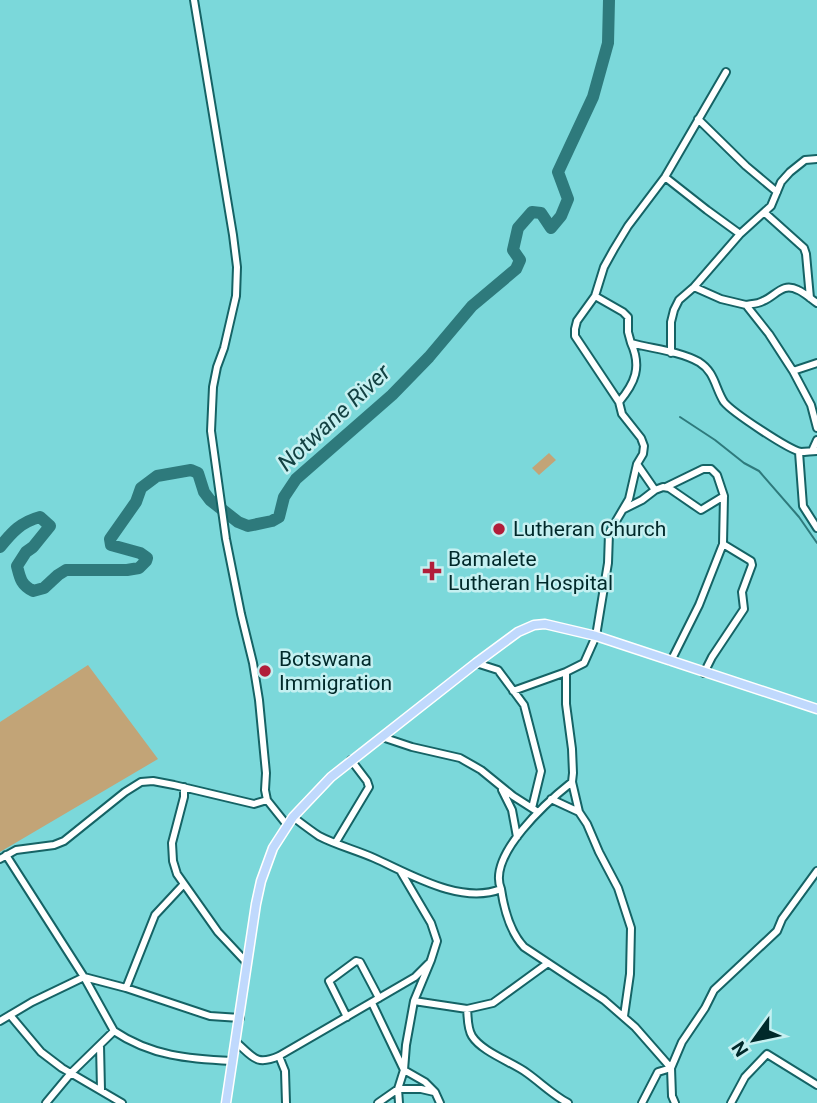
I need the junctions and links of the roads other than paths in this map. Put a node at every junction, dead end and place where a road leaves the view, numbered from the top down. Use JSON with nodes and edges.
{"nodes":[{"id":1,"x":194,"y":0,"type":"edge"},
{"id":2,"x":726,"y":72,"type":"dead end"},
{"id":3,"x":698,"y":119,"type":"junction"},
{"id":4,"x":817,"y":159,"type":"edge"},
{"id":5,"x":665,"y":177,"type":"junction"},
{"id":6,"x":777,"y":192,"type":"junction"},
{"id":7,"x":765,"y":213,"type":"junction"},
{"id":8,"x":740,"y":234,"type":"junction"},
{"id":9,"x":806,"y":254,"type":"junction"},
{"id":10,"x":815,"y":254,"type":"dead end"},
{"id":11,"x":694,"y":287,"type":"junction"},
{"id":12,"x":595,"y":296,"type":"junction"},
{"id":13,"x":810,"y":298,"type":"junction"},
{"id":14,"x":817,"y":303,"type":"edge"},
{"id":15,"x":746,"y":306,"type":"junction"},
{"id":16,"x":631,"y":343,"type":"junction"},
{"id":17,"x":671,"y":353,"type":"junction"},
{"id":18,"x":817,"y":363,"type":"edge"},
{"id":19,"x":793,"y":371,"type":"junction"},
{"id":20,"x":619,"y":402,"type":"junction"},
{"id":21,"x":817,"y":428,"type":"edge"},
{"id":22,"x":817,"y":440,"type":"edge"},
{"id":23,"x":814,"y":451,"type":"edge"},
{"id":24,"x":799,"y":452,"type":"junction"},
{"id":25,"x":637,"y":464,"type":"junction"},
{"id":26,"x":666,"y":487,"type":"junction"},
{"id":27,"x":655,"y":490,"type":"junction"},
{"id":28,"x":724,"y":496,"type":"junction"},
{"id":29,"x":624,"y":509,"type":"junction"},
{"id":30,"x":817,"y":528,"type":"edge"},
{"id":31,"x":723,"y":544,"type":"junction"},
{"id":32,"x":596,"y":636,"type":"junction"},
{"id":33,"x":671,"y":661,"type":"junction"},
{"id":34,"x":476,"y":663,"type":"junction"},
{"id":35,"x":566,"y":672,"type":"junction"},
{"id":36,"x":704,"y":673,"type":"junction"},
{"id":37,"x":513,"y":691,"type":"junction"},
{"id":38,"x":817,"y":709,"type":"edge"},
{"id":39,"x":382,"y":737,"type":"junction"},
{"id":40,"x":351,"y":760,"type":"junction"},
{"id":41,"x":572,"y":782,"type":"junction"},
{"id":42,"x":500,"y":785,"type":"junction"},
{"id":43,"x":184,"y":787,"type":"junction"},
{"id":44,"x":551,"y":799,"type":"junction"},
{"id":45,"x":267,"y":800,"type":"junction"},
{"id":46,"x":535,"y":810,"type":"junction"},
{"id":47,"x":579,"y":812,"type":"junction"},
{"id":48,"x":293,"y":817,"type":"junction"},
{"id":49,"x":287,"y":825,"type":"junction"},
{"id":50,"x":517,"y":837,"type":"junction"},
{"id":51,"x":336,"y":842,"type":"junction"},
{"id":52,"x":3,"y":857,"type":"edge"},
{"id":53,"x":817,"y":871,"type":"edge"},
{"id":54,"x":401,"y":872,"type":"junction"},
{"id":55,"x":183,"y":885,"type":"junction"},
{"id":56,"x":501,"y":889,"type":"junction"},
{"id":57,"x":431,"y":960,"type":"junction"},
{"id":58,"x":548,"y":962,"type":"junction"},
{"id":59,"x":247,"y":963,"type":"junction"},
{"id":60,"x":84,"y":977,"type":"junction"},
{"id":61,"x":126,"y":988,"type":"junction"},
{"id":62,"x":379,"y":998,"type":"junction"},
{"id":63,"x":414,"y":1001,"type":"junction"},
{"id":64,"x":372,"y":1003,"type":"junction"},
{"id":65,"x":467,"y":1009,"type":"junction"},
{"id":66,"x":0,"y":1015,"type":"edge"},
{"id":67,"x":10,"y":1015,"type":"junction"},
{"id":68,"x":624,"y":1016,"type":"junction"},
{"id":69,"x":347,"y":1017,"type":"junction"},
{"id":70,"x":240,"y":1018,"type":"junction"},
{"id":71,"x":0,"y":1021,"type":"edge"},
{"id":72,"x":114,"y":1031,"type":"junction"},
{"id":73,"x":236,"y":1042,"type":"junction"},
{"id":74,"x":100,"y":1045,"type":"junction"},
{"id":75,"x":279,"y":1056,"type":"junction"},
{"id":76,"x":232,"y":1061,"type":"junction"},
{"id":77,"x":671,"y":1068,"type":"junction"},
{"id":78,"x":404,"y":1070,"type":"junction"},
{"id":79,"x":71,"y":1073,"type":"junction"},
{"id":80,"x":817,"y":1085,"type":"edge"},
{"id":81,"x":398,"y":1089,"type":"junction"},
{"id":82,"x":102,"y":1090,"type":"junction"},
{"id":83,"x":435,"y":1092,"type":"junction"},
{"id":84,"x":46,"y":1103,"type":"edge"},
{"id":85,"x":122,"y":1103,"type":"edge"},
{"id":86,"x":226,"y":1103,"type":"edge"},
{"id":87,"x":286,"y":1103,"type":"edge"},
{"id":88,"x":378,"y":1103,"type":"edge"},
{"id":89,"x":399,"y":1103,"type":"edge"},
{"id":90,"x":440,"y":1103,"type":"edge"},
{"id":91,"x":568,"y":1103,"type":"edge"},
{"id":92,"x":642,"y":1103,"type":"edge"},
{"id":93,"x":675,"y":1103,"type":"edge"},
{"id":94,"x":731,"y":1103,"type":"edge"}],
"edges":[{"from":1,"to":45,"type":"street"},
{"from":2,"to":3,"type":"street"},
{"from":3,"to":5,"type":"street"},
{"from":3,"to":6,"type":"street"},
{"from":4,"to":6,"type":"street"},
{"from":5,"to":8,"type":"street"},
{"from":5,"to":12,"type":"street"},
{"from":6,"to":7,"type":"street"},
{"from":7,"to":8,"type":"street"},
{"from":7,"to":9,"type":"street"},
{"from":8,"to":11,"type":"street"},
{"from":9,"to":10,"type":"street"},
{"from":9,"to":13,"type":"street"},
{"from":11,"to":15,"type":"street"},
{"from":11,"to":17,"type":"street"},
{"from":12,"to":16,"type":"street"},
{"from":12,"to":20,"type":"street"},
{"from":13,"to":14,"type":"street"},
{"from":13,"to":15,"type":"street"},
{"from":15,"to":19,"type":"street"},
{"from":16,"to":17,"type":"street"},
{"from":16,"to":20,"type":"street"},
{"from":17,"to":24,"type":"street"},
{"from":18,"to":19,"type":"street"},
{"from":19,"to":21,"type":"street"},
{"from":20,"to":25,"type":"street"},
{"from":22,"to":23,"type":"street"},
{"from":23,"to":24,"type":"street"},
{"from":24,"to":30,"type":"street"},
{"from":25,"to":27,"type":"street"},
{"from":25,"to":29,"type":"street"},
{"from":26,"to":27,"type":"street"},
{"from":26,"to":28,"type":"street"},
{"from":26,"to":28,"type":"street"},
{"from":27,"to":29,"type":"street"},
{"from":28,"to":31,"type":"street"},
{"from":29,"to":32,"type":"street"},
{"from":31,"to":33,"type":"street"},
{"from":31,"to":36,"type":"street"},
{"from":32,"to":33,"type":"main road"},
{"from":32,"to":34,"type":"main road"},
{"from":32,"to":35,"type":"street"},
{"from":33,"to":36,"type":"main road"},
{"from":34,"to":37,"type":"street"},
{"from":34,"to":39,"type":"main road"},
{"from":35,"to":37,"type":"street"},
{"from":35,"to":41,"type":"street"},
{"from":36,"to":38,"type":"main road"},
{"from":37,"to":46,"type":"street"},
{"from":39,"to":40,"type":"main road"},
{"from":39,"to":42,"type":"street"},
{"from":40,"to":48,"type":"main road"},
{"from":40,"to":51,"type":"street"},
{"from":41,"to":44,"type":"street"},
{"from":41,"to":47,"type":"street"},
{"from":42,"to":46,"type":"street"},
{"from":42,"to":50,"type":"street"},
{"from":43,"to":45,"type":"street"},
{"from":43,"to":52,"type":"street"},
{"from":43,"to":55,"type":"street"},
{"from":44,"to":46,"type":"street"},
{"from":44,"to":47,"type":"street"},
{"from":45,"to":49,"type":"street"},
{"from":46,"to":50,"type":"street"},
{"from":47,"to":68,"type":"street"},
{"from":48,"to":49,"type":"main road"},
{"from":48,"to":51,"type":"street"},
{"from":49,"to":59,"type":"main road"},
{"from":50,"to":56,"type":"street"},
{"from":51,"to":54,"type":"street"},
{"from":52,"to":60,"type":"street"},
{"from":53,"to":77,"type":"street"},
{"from":54,"to":56,"type":"street"},
{"from":54,"to":57,"type":"street"},
{"from":55,"to":59,"type":"street"},
{"from":55,"to":61,"type":"street"},
{"from":56,"to":58,"type":"street"},
{"from":57,"to":62,"type":"street"},
{"from":57,"to":63,"type":"street"},
{"from":58,"to":65,"type":"street"},
{"from":58,"to":68,"type":"street"},
{"from":59,"to":70,"type":"main road"},
{"from":60,"to":61,"type":"street"},
{"from":60,"to":67,"type":"street"},
{"from":60,"to":72,"type":"street"},
{"from":61,"to":70,"type":"street"},
{"from":62,"to":64,"type":"street"},
{"from":62,"to":69,"type":"street"},
{"from":63,"to":65,"type":"street"},
{"from":63,"to":78,"type":"street"},
{"from":64,"to":69,"type":"street"},
{"from":64,"to":78,"type":"street"},
{"from":65,"to":91,"type":"street"},
{"from":66,"to":67,"type":"street"},
{"from":67,"to":71,"type":"street"},
{"from":67,"to":79,"type":"street"},
{"from":68,"to":77,"type":"street"},
{"from":69,"to":75,"type":"street"},
{"from":70,"to":73,"type":"main road"},
{"from":72,"to":74,"type":"street"},
{"from":72,"to":76,"type":"street"},
{"from":73,"to":75,"type":"street"},
{"from":73,"to":76,"type":"main road"},
{"from":74,"to":79,"type":"street"},
{"from":74,"to":82,"type":"street"},
{"from":75,"to":87,"type":"street"},
{"from":76,"to":86,"type":"main road"},
{"from":77,"to":92,"type":"street"},
{"from":77,"to":93,"type":"street"},
{"from":78,"to":81,"type":"street"},
{"from":78,"to":83,"type":"street"},
{"from":79,"to":82,"type":"street"},
{"from":79,"to":84,"type":"street"},
{"from":80,"to":94,"type":"street"},
{"from":81,"to":83,"type":"street"},
{"from":81,"to":88,"type":"street"},
{"from":81,"to":89,"type":"street"},
{"from":82,"to":85,"type":"street"},
{"from":83,"to":90,"type":"street"}]}
